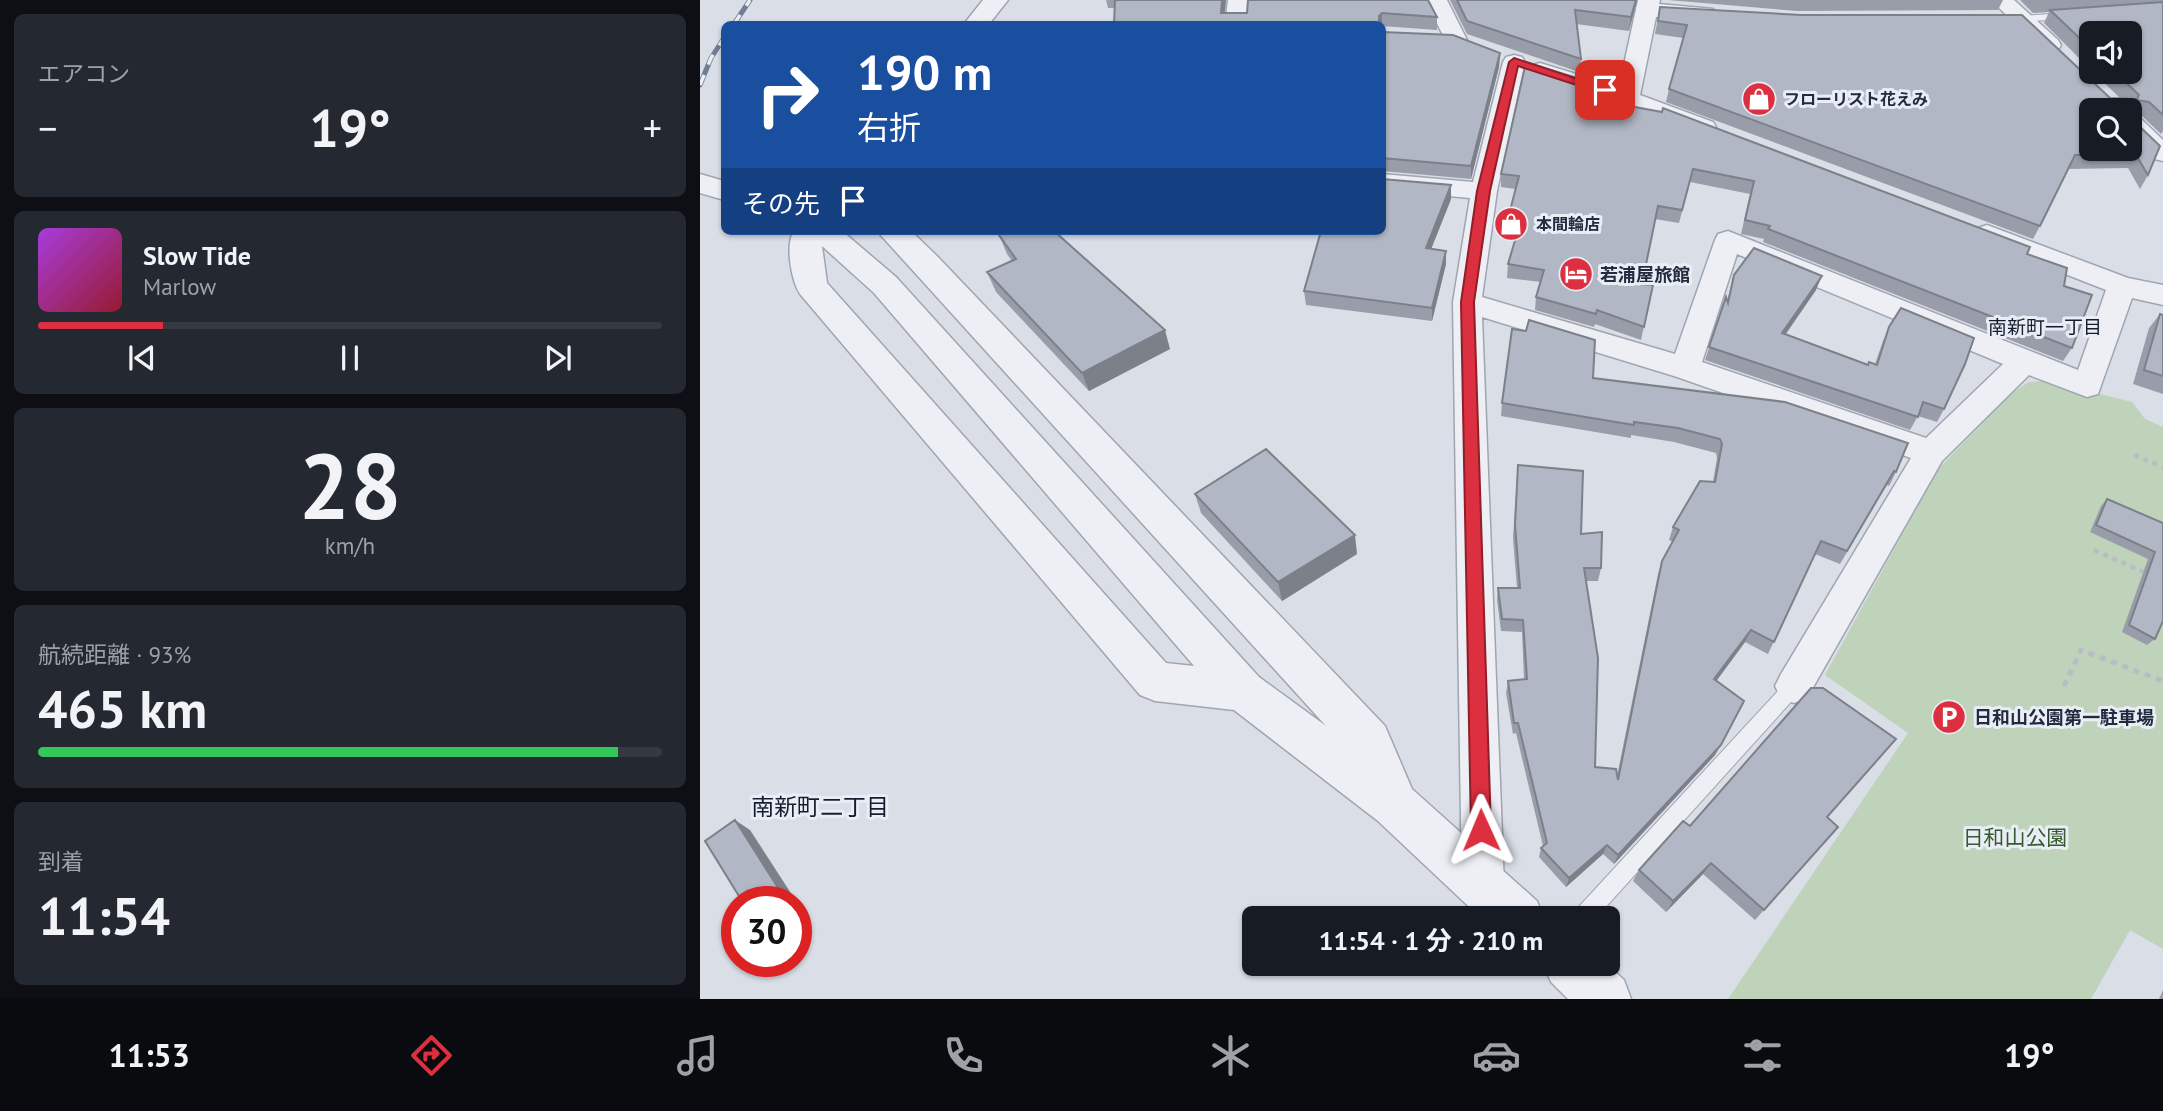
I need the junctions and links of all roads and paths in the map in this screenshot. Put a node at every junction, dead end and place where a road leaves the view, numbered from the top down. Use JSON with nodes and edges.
{"nodes":[{"id":1,"x":996,"y":0,"type":"edge"},
{"id":2,"x":1239,"y":0,"type":"edge"},
{"id":3,"x":1436,"y":0,"type":"edge"},
{"id":4,"x":1649,"y":5,"type":"edge"},
{"id":5,"x":1998,"y":10,"type":"edge"},
{"id":6,"x":2074,"y":15,"type":"edge"},
{"id":7,"x":1730,"y":16,"type":"edge"},
{"id":8,"x":2023,"y":19,"type":"junction"},
{"id":9,"x":978,"y":21,"type":"edge"},
{"id":10,"x":1237,"y":21,"type":"edge"},
{"id":11,"x":1430,"y":38,"type":"edge"},
{"id":12,"x":1456,"y":40,"type":"junction"},
{"id":13,"x":1495,"y":54,"type":"junction"},
{"id":14,"x":2070,"y":65,"type":"edge"},
{"id":15,"x":1628,"y":98,"type":"junction"},
{"id":16,"x":2142,"y":134,"type":"edge"},
{"id":17,"x":1732,"y":137,"type":"edge"},
{"id":18,"x":2163,"y":154,"type":"edge"},
{"id":19,"x":1386,"y":182,"type":"edge"},
{"id":20,"x":700,"y":183,"type":"edge"},
{"id":21,"x":721,"y":190,"type":"edge"},
{"id":22,"x":1484,"y":191,"type":"junction"},
{"id":23,"x":1966,"y":226,"type":"edge"},
{"id":24,"x":808,"y":235,"type":"edge"},
{"id":25,"x":827,"y":235,"type":"edge"},
{"id":26,"x":896,"y":235,"type":"edge"},
{"id":27,"x":2122,"y":285,"type":"junction"},
{"id":28,"x":2163,"y":295,"type":"edge"},
{"id":29,"x":1468,"y":302,"type":"junction"},
{"id":30,"x":2025,"y":361,"type":"junction"},
{"id":31,"x":1685,"y":368,"type":"junction"},
{"id":32,"x":1931,"y":452,"type":"junction"},
{"id":33,"x":2134,"y":455,"type":"dead end"},
{"id":34,"x":2163,"y":467,"type":"edge"},
{"id":35,"x":2094,"y":550,"type":"dead end"},
{"id":36,"x":2151,"y":575,"type":"edge"},
{"id":37,"x":2163,"y":681,"type":"edge"},
{"id":38,"x":1794,"y":686,"type":"joint"},
{"id":39,"x":2064,"y":686,"type":"dead end"},
{"id":40,"x":1243,"y":691,"type":"junction"},
{"id":41,"x":1395,"y":804,"type":"junction"},
{"id":42,"x":1483,"y":886,"type":"junction"},
{"id":43,"x":1505,"y":906,"type":"edge"},
{"id":44,"x":1593,"y":906,"type":"edge"},
{"id":45,"x":1581,"y":976,"type":"edge"},
{"id":46,"x":1605,"y":999,"type":"edge"}],
"edges":[{"from":1,"to":9,"type":"street"},
{"from":2,"to":10,"type":"street"},
{"from":3,"to":12,"type":"street"},
{"from":4,"to":7,"type":"street"},
{"from":4,"to":15,"type":"street"},
{"from":5,"to":8,"type":"street"},
{"from":6,"to":8,"type":"lane"},
{"from":8,"to":14,"type":"street"},
{"from":11,"to":12,"type":"street"},
{"from":12,"to":13,"type":"street"},
{"from":13,"to":15,"type":"street"},
{"from":13,"to":22,"type":"street"},
{"from":15,"to":17,"type":"street"},
{"from":16,"to":18,"type":"street"},
{"from":19,"to":22,"type":"street"},
{"from":20,"to":21,"type":"street"},
{"from":22,"to":29,"type":"street"},
{"from":23,"to":27,"type":"street"},
{"from":24,"to":40,"type":"street"},
{"from":25,"to":40,"type":"street"},
{"from":26,"to":41,"type":"street"},
{"from":27,"to":28,"type":"street"},
{"from":27,"to":30,"type":"street"},
{"from":29,"to":31,"type":"street"},
{"from":29,"to":42,"type":"street"},
{"from":30,"to":31,"type":"street"},
{"from":30,"to":32,"type":"street"},
{"from":31,"to":32,"type":"street"},
{"from":32,"to":38,"type":"street"},
{"from":33,"to":34,"type":"path"},
{"from":35,"to":36,"type":"path"},
{"from":37,"to":39,"type":"path"},
{"from":38,"to":44,"type":"lane"},
{"from":40,"to":41,"type":"street"},
{"from":41,"to":42,"type":"street"},
{"from":42,"to":43,"type":"street"},
{"from":45,"to":46,"type":"street"}]}
